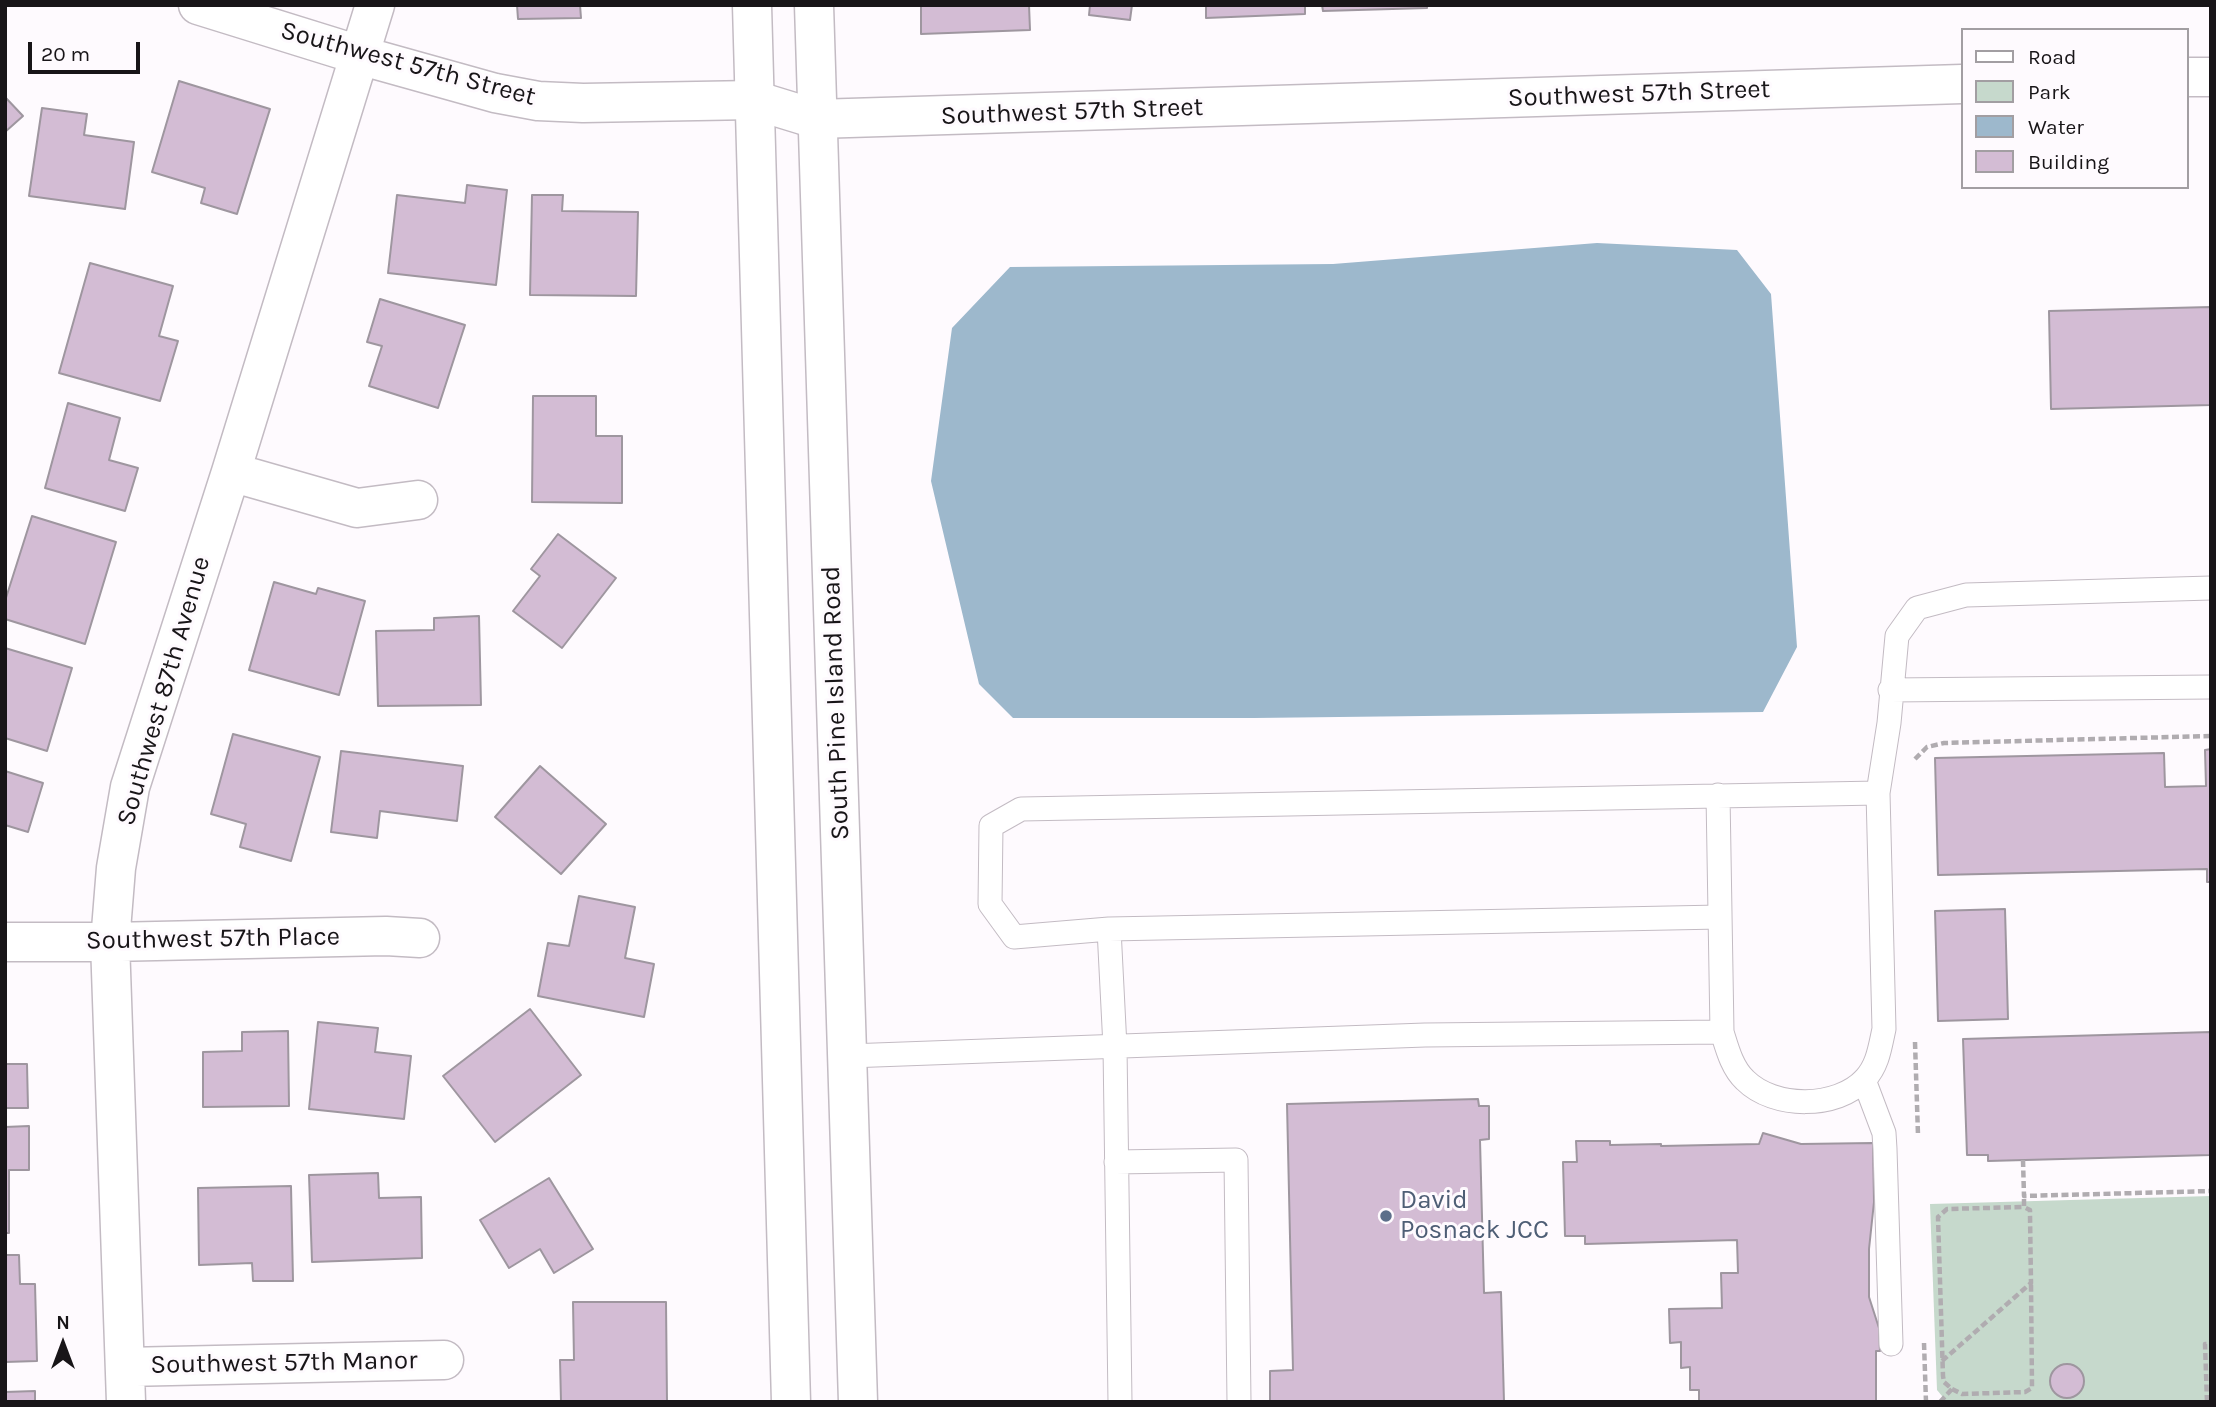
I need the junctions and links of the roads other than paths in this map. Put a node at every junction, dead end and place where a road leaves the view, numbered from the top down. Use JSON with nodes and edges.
{"nodes":[{"id":1,"x":198,"y":5,"type":"edge"},
{"id":2,"x":375,"y":5,"type":"edge"},
{"id":3,"x":752,"y":5,"type":"edge"},
{"id":4,"x":814,"y":5,"type":"edge"},
{"id":5,"x":359,"y":55,"type":"junction"},
{"id":6,"x":2188,"y":77,"type":"edge"},
{"id":7,"x":2211,"y":77,"type":"edge"},
{"id":8,"x":1960,"y":84,"type":"edge"},
{"id":9,"x":754,"y":100,"type":"junction"},
{"id":10,"x":816,"y":119,"type":"junction"},
{"id":11,"x":231,"y":472,"type":"junction"},
{"id":12,"x":418,"y":500,"type":"dead end"},
{"id":13,"x":2211,"y":588,"type":"edge"},
{"id":14,"x":2211,"y":687,"type":"edge"},
{"id":15,"x":1890,"y":690,"type":"junction"},
{"id":16,"x":1878,"y":793,"type":"junction"},
{"id":17,"x":1718,"y":795,"type":"junction"},
{"id":18,"x":1720,"y":917,"type":"junction"},
{"id":19,"x":1109,"y":929,"type":"junction"},
{"id":20,"x":420,"y":938,"type":"dead end"},
{"id":21,"x":5,"y":942,"type":"edge"},
{"id":22,"x":110,"y":942,"type":"junction"},
{"id":23,"x":1721,"y":1031,"type":"junction"},
{"id":24,"x":1115,"y":1047,"type":"junction"},
{"id":25,"x":848,"y":1056,"type":"junction"},
{"id":26,"x":1864,"y":1080,"type":"junction"},
{"id":27,"x":1116,"y":1162,"type":"junction"},
{"id":28,"x":1891,"y":1344,"type":"dead end"},
{"id":29,"x":444,"y":1360,"type":"dead end"},
{"id":30,"x":125,"y":1384,"type":"edge"},
{"id":31,"x":792,"y":1402,"type":"edge"},
{"id":32,"x":858,"y":1402,"type":"edge"},
{"id":33,"x":1120,"y":1402,"type":"edge"},
{"id":34,"x":1239,"y":1402,"type":"edge"}],
"edges":[{"from":1,"to":5,"type":"street","name":"Southwest 57th Street"},
{"from":2,"to":5,"type":"street","name":"Southwest 87th Avenue"},
{"from":3,"to":9,"type":"street"},
{"from":4,"to":10,"type":"street","name":"South Pine Island Road"},
{"from":5,"to":9,"type":"street","name":"Southwest 57th Street"},
{"from":5,"to":11,"type":"street","name":"Southwest 87th Avenue"},
{"from":6,"to":7,"type":"street"},
{"from":8,"to":10,"type":"street","name":"Southwest 57th Street"},
{"from":9,"to":10,"type":"street","name":"Southwest 57th Street"},
{"from":9,"to":31,"type":"street"},
{"from":10,"to":25,"type":"street","name":"South Pine Island Road"},
{"from":11,"to":12,"type":"street"},
{"from":11,"to":22,"type":"street","name":"Southwest 87th Avenue"},
{"from":13,"to":15,"type":"lane"},
{"from":14,"to":15,"type":"lane"},
{"from":15,"to":16,"type":"lane"},
{"from":16,"to":17,"type":"lane"},
{"from":16,"to":26,"type":"lane"},
{"from":17,"to":18,"type":"lane"},
{"from":17,"to":19,"type":"lane"},
{"from":18,"to":19,"type":"lane"},
{"from":18,"to":23,"type":"lane"},
{"from":19,"to":24,"type":"lane"},
{"from":20,"to":22,"type":"street","name":"Southwest 57th Place"},
{"from":21,"to":22,"type":"street","name":"Southwest 57th Place"},
{"from":22,"to":30,"type":"street","name":"Southwest 87th Avenue"},
{"from":23,"to":24,"type":"lane"},
{"from":23,"to":26,"type":"lane"},
{"from":24,"to":25,"type":"lane"},
{"from":24,"to":27,"type":"lane"},
{"from":25,"to":32,"type":"street","name":"South Pine Island Road"},
{"from":26,"to":28,"type":"lane"},
{"from":27,"to":33,"type":"lane"},
{"from":27,"to":34,"type":"lane"},
{"from":29,"to":30,"type":"street","name":"Southwest 57th Manor"}]}
